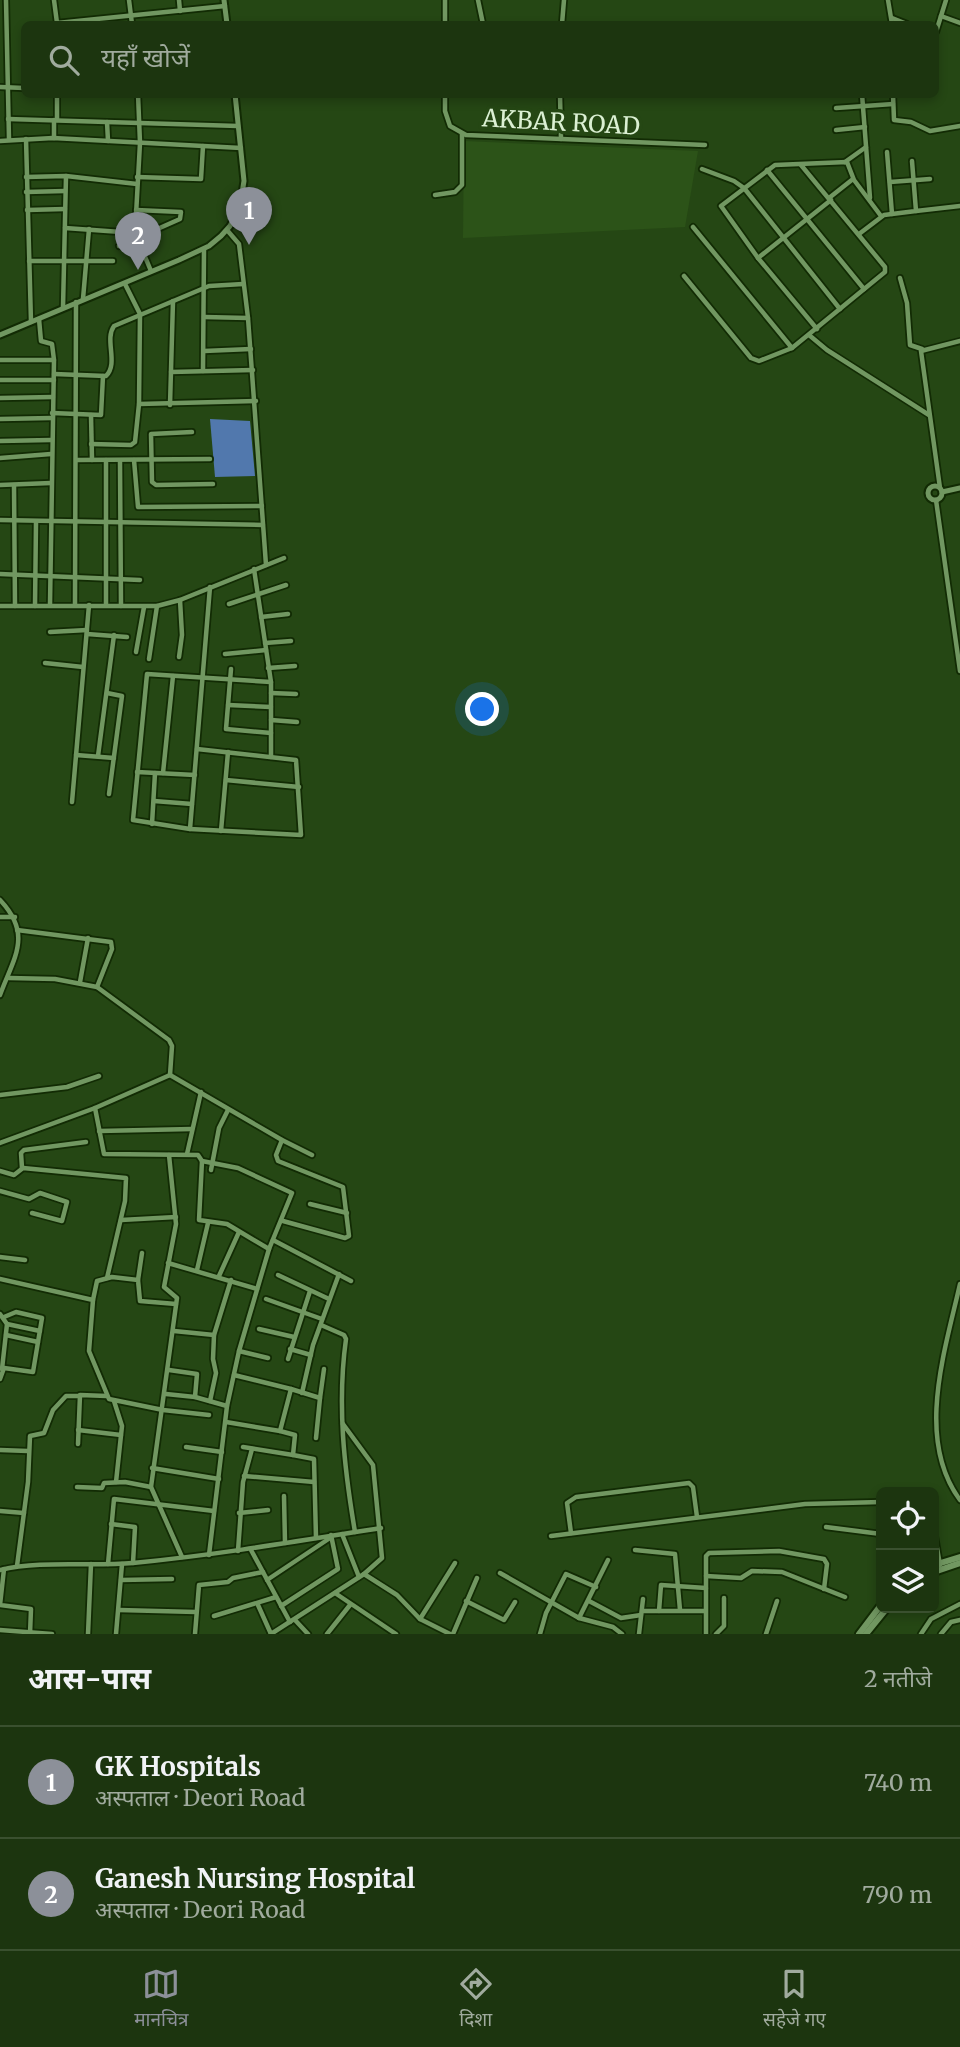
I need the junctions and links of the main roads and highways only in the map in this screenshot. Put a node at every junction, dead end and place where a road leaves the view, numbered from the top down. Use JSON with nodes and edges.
{"nodes":[{"id":1,"x":960,"y":1557,"type":"edge"},
{"id":2,"x":960,"y":1563,"type":"edge"},
{"id":3,"x":939,"y":1566,"type":"edge"},
{"id":4,"x":939,"y":1567,"type":"edge"},
{"id":5,"x":876,"y":1612,"type":"edge"},
{"id":6,"x":883,"y":1613,"type":"edge"},
{"id":7,"x":859,"y":1634,"type":"edge"},
{"id":8,"x":866,"y":1634,"type":"edge"}],
"edges":[{"from":1,"to":3,"type":"main road"},
{"from":2,"to":4,"type":"main road"},
{"from":5,"to":7,"type":"main road"},
{"from":6,"to":8,"type":"main road"}]}
